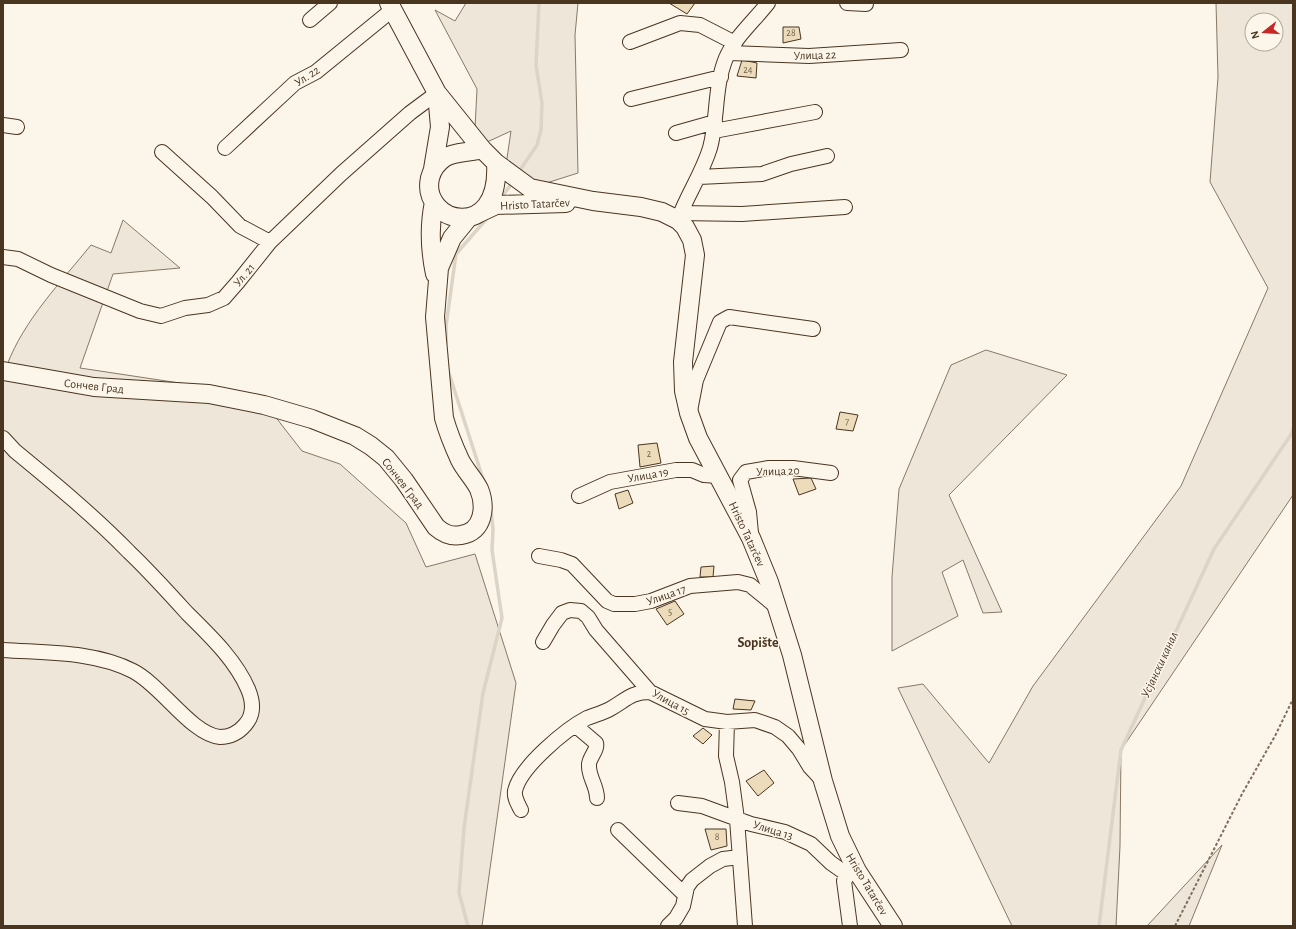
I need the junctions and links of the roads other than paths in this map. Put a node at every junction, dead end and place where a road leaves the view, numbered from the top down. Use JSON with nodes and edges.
{"nodes":[{"id":1,"x":330,"y":3,"type":"edge"},
{"id":2,"x":768,"y":3,"type":"edge"},
{"id":3,"x":847,"y":3,"type":"edge"},
{"id":4,"x":866,"y":4,"type":"dead end"},
{"id":5,"x":391,"y":6,"type":"edge"},
{"id":6,"x":310,"y":20,"type":"dead end"},
{"id":7,"x":630,"y":42,"type":"dead end"},
{"id":8,"x":732,"y":48,"type":"junction"},
{"id":9,"x":901,"y":50,"type":"dead end"},
{"id":10,"x":721,"y":77,"type":"junction"},
{"id":11,"x":437,"y":93,"type":"junction"},
{"id":12,"x":630,"y":99,"type":"dead end"},
{"id":13,"x":815,"y":112,"type":"dead end"},
{"id":14,"x":714,"y":127,"type":"junction"},
{"id":15,"x":676,"y":133,"type":"dead end"},
{"id":16,"x":225,"y":148,"type":"dead end"},
{"id":17,"x":482,"y":149,"type":"junction"},
{"id":18,"x":162,"y":152,"type":"dead end"},
{"id":19,"x":827,"y":156,"type":"dead end"},
{"id":20,"x":496,"y":163,"type":"junction"},
{"id":21,"x":433,"y":169,"type":"junction"},
{"id":22,"x":699,"y":177,"type":"junction"},
{"id":23,"x":593,"y":201,"type":"junction"},
{"id":24,"x":434,"y":202,"type":"junction"},
{"id":25,"x":845,"y":207,"type":"dead end"},
{"id":26,"x":474,"y":215,"type":"junction"},
{"id":27,"x":679,"y":216,"type":"junction"},
{"id":28,"x":270,"y":242,"type":"junction"},
{"id":29,"x":3,"y":257,"type":"edge"},
{"id":30,"x":438,"y":284,"type":"junction"},
{"id":31,"x":813,"y":329,"type":"dead end"},
{"id":32,"x":3,"y":371,"type":"edge"},
{"id":33,"x":689,"y":413,"type":"junction"},
{"id":34,"x":3,"y":438,"type":"edge"},
{"id":35,"x":831,"y":473,"type":"dead end"},
{"id":36,"x":719,"y":476,"type":"junction"},
{"id":37,"x":579,"y":496,"type":"dead end"},
{"id":38,"x":751,"y":538,"type":"junction"},
{"id":39,"x":539,"y":556,"type":"dead end"},
{"id":40,"x":778,"y":608,"type":"junction"},
{"id":41,"x":543,"y":642,"type":"dead end"},
{"id":42,"x":3,"y":650,"type":"edge"},
{"id":43,"x":650,"y":692,"type":"junction"},
{"id":44,"x":727,"y":722,"type":"junction"},
{"id":45,"x":576,"y":726,"type":"junction"},
{"id":46,"x":823,"y":781,"type":"junction"},
{"id":47,"x":597,"y":798,"type":"dead end"},
{"id":48,"x":678,"y":803,"type":"dead end"},
{"id":49,"x":522,"y":810,"type":"dead end"},
{"id":50,"x":737,"y":819,"type":"junction"},
{"id":51,"x":618,"y":830,"type":"dead end"},
{"id":52,"x":740,"y":857,"type":"junction"},
{"id":53,"x":853,"y":873,"type":"junction"},
{"id":54,"x":685,"y":895,"type":"junction"},
{"id":55,"x":668,"y":926,"type":"edge"},
{"id":56,"x":745,"y":926,"type":"edge"},
{"id":57,"x":850,"y":926,"type":"edge"},
{"id":58,"x":893,"y":926,"type":"edge"}],
"edges":[{"from":1,"to":6,"type":"street"},
{"from":2,"to":8,"type":"street"},
{"from":3,"to":4,"type":"street"},
{"from":5,"to":11,"type":"main road"},
{"from":5,"to":16,"type":"street","name":"Ул. 22"},
{"from":7,"to":8,"type":"street","name":"Улица 22"},
{"from":8,"to":9,"type":"street","name":"Улица 22"},
{"from":8,"to":10,"type":"street"},
{"from":10,"to":12,"type":"street"},
{"from":10,"to":14,"type":"street"},
{"from":11,"to":17,"type":"main road"},
{"from":11,"to":21,"type":"main road"},
{"from":11,"to":28,"type":"street","name":"Ул. 21"},
{"from":13,"to":14,"type":"street"},
{"from":14,"to":15,"type":"street"},
{"from":14,"to":22,"type":"street"},
{"from":17,"to":20,"type":"main road"},
{"from":17,"to":21,"type":"main road"},
{"from":18,"to":28,"type":"street"},
{"from":19,"to":22,"type":"street"},
{"from":20,"to":23,"type":"main road","name":"Hristo Tatarčev"},
{"from":20,"to":26,"type":"main road"},
{"from":21,"to":24,"type":"main road"},
{"from":22,"to":27,"type":"street"},
{"from":23,"to":26,"type":"main road","name":"Hristo Tatarčev"},
{"from":23,"to":27,"type":"main road","name":"Hristo Tatarčev"},
{"from":24,"to":26,"type":"main road"},
{"from":24,"to":30,"type":"main road"},
{"from":25,"to":27,"type":"street"},
{"from":26,"to":30,"type":"main road"},
{"from":27,"to":33,"type":"main road","name":"Hristo Tatarčev"},
{"from":28,"to":29,"type":"street","name":"Ул. 21"},
{"from":30,"to":32,"type":"main road","name":"Сончев Град"},
{"from":31,"to":33,"type":"street"},
{"from":33,"to":36,"type":"main road","name":"Hristo Tatarčev"},
{"from":34,"to":42,"type":"street"},
{"from":35,"to":38,"type":"street","name":"Улица 20"},
{"from":36,"to":37,"type":"street","name":"Улица 19"},
{"from":36,"to":38,"type":"main road","name":"Hristo Tatarčev"},
{"from":38,"to":40,"type":"main road","name":"Hristo Tatarčev"},
{"from":39,"to":40,"type":"street","name":"Улица 17"},
{"from":40,"to":46,"type":"main road","name":"Hristo Tatarčev"},
{"from":41,"to":43,"type":"street","name":"Улица 15"},
{"from":43,"to":44,"type":"street","name":"Улица 15"},
{"from":43,"to":45,"type":"street"},
{"from":44,"to":46,"type":"street","name":"Улица 15"},
{"from":44,"to":50,"type":"street"},
{"from":45,"to":47,"type":"street"},
{"from":45,"to":49,"type":"street"},
{"from":46,"to":53,"type":"main road","name":"Hristo Tatarčev"},
{"from":48,"to":50,"type":"street","name":"Улица 13"},
{"from":50,"to":52,"type":"street"},
{"from":50,"to":53,"type":"street","name":"Улица 13"},
{"from":51,"to":54,"type":"street"},
{"from":52,"to":54,"type":"street"},
{"from":52,"to":56,"type":"street"},
{"from":53,"to":57,"type":"street"},
{"from":53,"to":58,"type":"main road","name":"Hristo Tatarčev"},
{"from":54,"to":55,"type":"street"}]}
